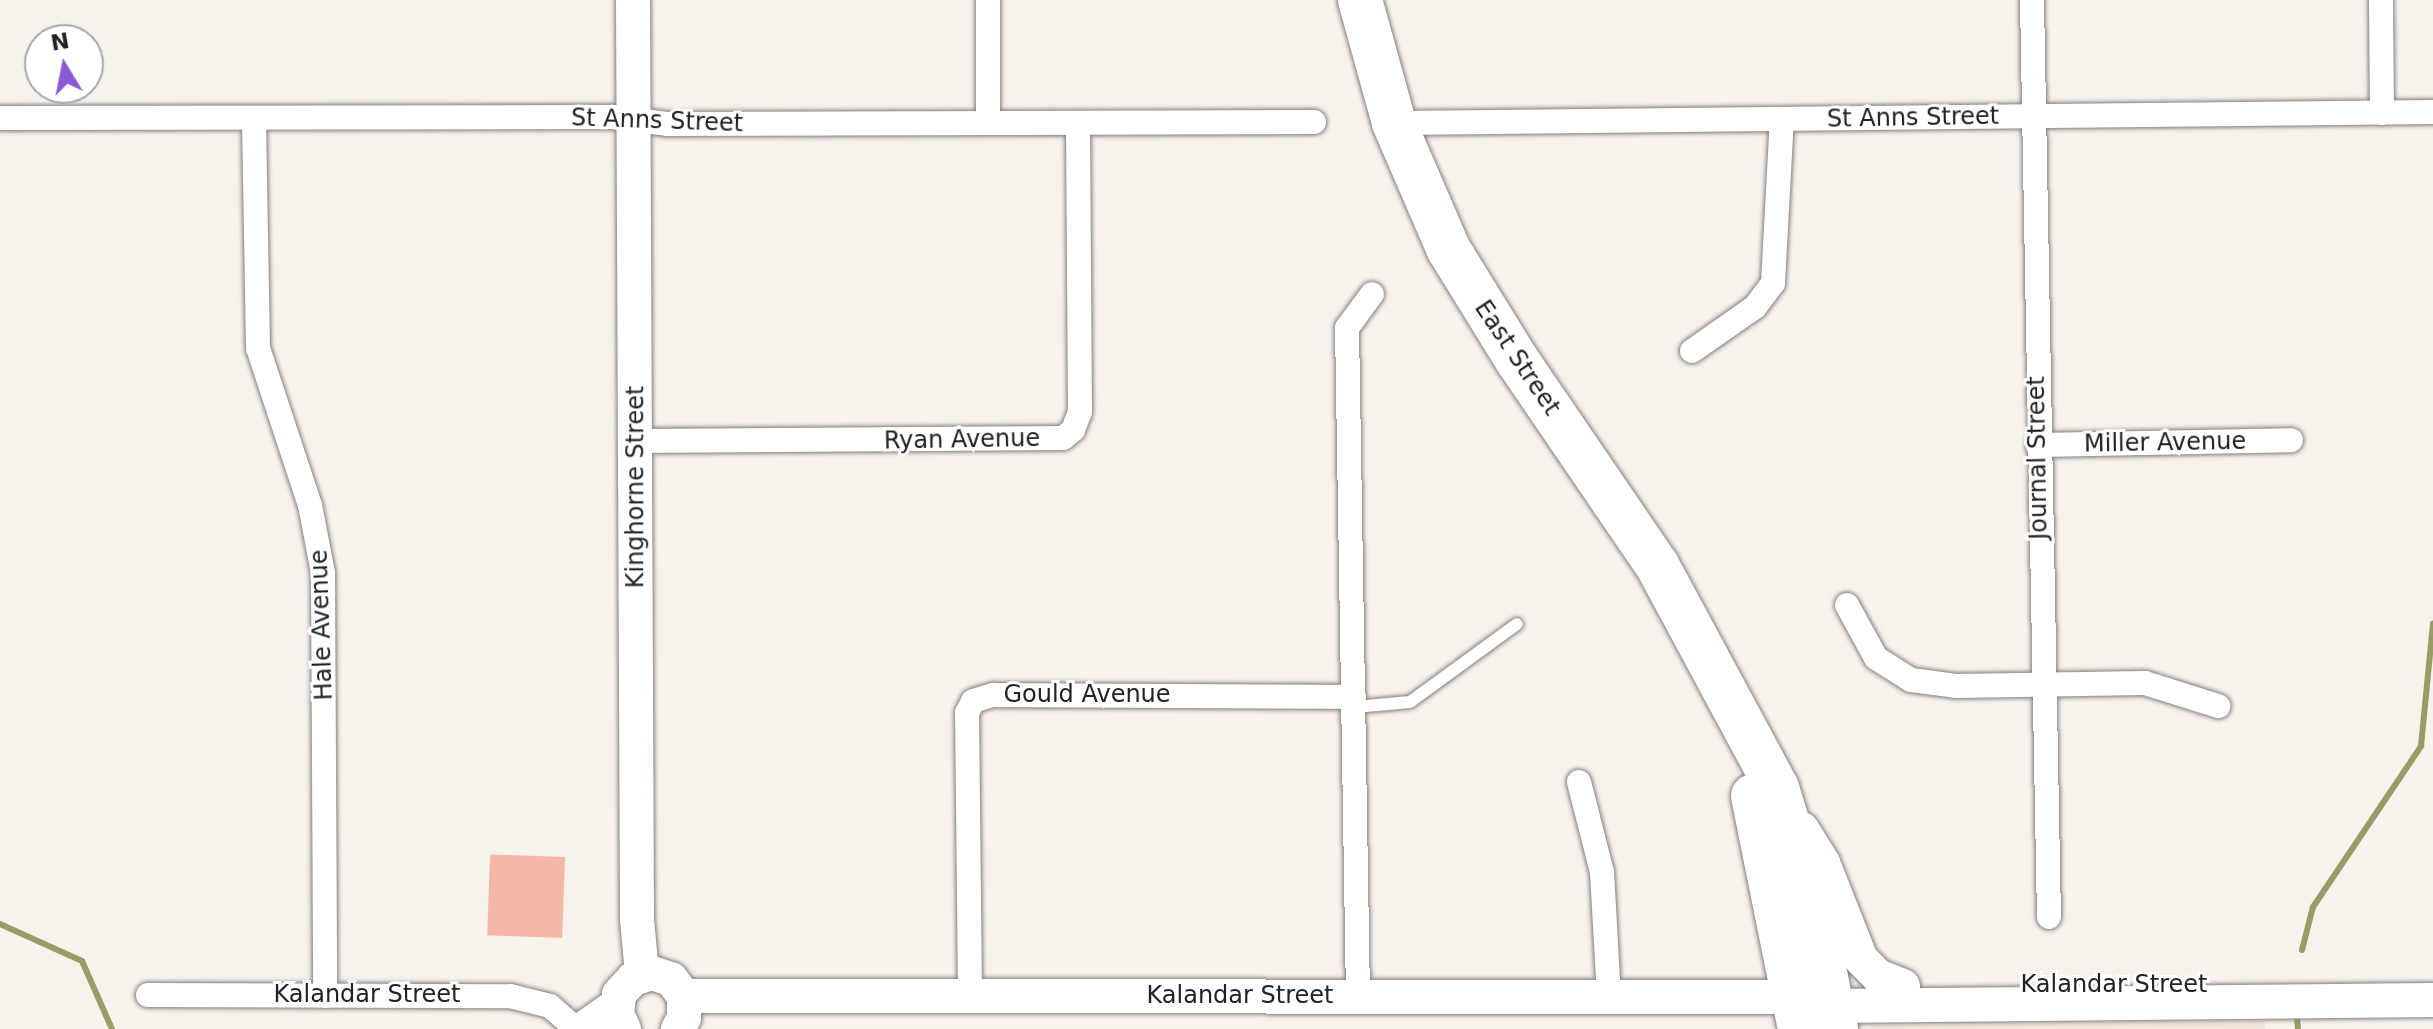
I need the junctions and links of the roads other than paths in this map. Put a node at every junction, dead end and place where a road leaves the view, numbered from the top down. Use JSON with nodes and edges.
{"nodes":[{"id":1,"x":633,"y":0,"type":"edge"},
{"id":2,"x":988,"y":0,"type":"edge"},
{"id":3,"x":1360,"y":0,"type":"edge"},
{"id":4,"x":2032,"y":0,"type":"edge"},
{"id":5,"x":2381,"y":0,"type":"edge"},
{"id":6,"x":2433,"y":112,"type":"edge"},
{"id":7,"x":2382,"y":113,"type":"junction"},
{"id":8,"x":2032,"y":117,"type":"junction"},
{"id":9,"x":0,"y":118,"type":"edge"},
{"id":10,"x":254,"y":119,"type":"junction"},
{"id":11,"x":1782,"y":119,"type":"junction"},
{"id":12,"x":635,"y":120,"type":"junction"},
{"id":13,"x":1314,"y":122,"type":"dead end"},
{"id":14,"x":988,"y":123,"type":"junction"},
{"id":15,"x":1394,"y":123,"type":"junction"},
{"id":16,"x":1078,"y":124,"type":"junction"},
{"id":17,"x":1372,"y":294,"type":"dead end"},
{"id":18,"x":1692,"y":351,"type":"dead end"},
{"id":19,"x":2291,"y":440,"type":"dead end"},
{"id":20,"x":636,"y":441,"type":"junction"},
{"id":21,"x":2038,"y":445,"type":"junction"},
{"id":22,"x":1847,"y":605,"type":"dead end"},
{"id":23,"x":1517,"y":624,"type":"dead end"},
{"id":24,"x":2042,"y":682,"type":"junction"},
{"id":25,"x":1723,"y":693,"type":"junction"},
{"id":26,"x":1354,"y":702,"type":"junction"},
{"id":27,"x":2218,"y":706,"type":"dead end"},
{"id":28,"x":1579,"y":782,"type":"dead end"},
{"id":29,"x":1777,"y":788,"type":"junction"},
{"id":30,"x":2049,"y":917,"type":"dead end"},
{"id":31,"x":642,"y":974,"type":"junction"},
{"id":32,"x":2433,"y":983,"type":"edge"},
{"id":33,"x":1903,"y":986,"type":"junction"},
{"id":34,"x":148,"y":995,"type":"dead end"},
{"id":35,"x":970,"y":995,"type":"junction"},
{"id":36,"x":325,"y":996,"type":"junction"},
{"id":37,"x":1609,"y":996,"type":"junction"},
{"id":38,"x":1358,"y":997,"type":"junction"},
{"id":39,"x":2433,"y":1000,"type":"edge"},
{"id":40,"x":1819,"y":1010,"type":"edge"},
{"id":41,"x":681,"y":1012,"type":"edge"},
{"id":42,"x":621,"y":1017,"type":"edge"},
{"id":43,"x":576,"y":1029,"type":"edge"},
{"id":44,"x":583,"y":1029,"type":"edge"}],
"edges":[{"from":1,"to":12,"type":"main road","name":"Kinghorne Street"},
{"from":2,"to":14,"type":"street"},
{"from":3,"to":15,"type":"highway","name":"East Street"},
{"from":4,"to":8,"type":"street","name":"Journal Street"},
{"from":5,"to":7,"type":"street"},
{"from":6,"to":7,"type":"street","name":"St Anns Street"},
{"from":7,"to":8,"type":"street","name":"St Anns Street"},
{"from":8,"to":11,"type":"street","name":"St Anns Street"},
{"from":8,"to":21,"type":"street","name":"Journal Street"},
{"from":9,"to":10,"type":"street","name":"St Anns Street"},
{"from":10,"to":12,"type":"street","name":"St Anns Street"},
{"from":10,"to":36,"type":"street","name":"Hale Avenue"},
{"from":11,"to":15,"type":"street","name":"St Anns Street"},
{"from":11,"to":18,"type":"street"},
{"from":12,"to":14,"type":"street","name":"St Anns Street"},
{"from":12,"to":20,"type":"main road","name":"Kinghorne Street"},
{"from":13,"to":16,"type":"street","name":"St Anns Street"},
{"from":14,"to":16,"type":"street","name":"St Anns Street"},
{"from":15,"to":25,"type":"highway","name":"East Street"},
{"from":16,"to":20,"type":"street","name":"Ryan Avenue"},
{"from":17,"to":26,"type":"street"},
{"from":19,"to":21,"type":"street","name":"Miller Avenue"},
{"from":20,"to":31,"type":"main road","name":"Kinghorne Street"},
{"from":21,"to":24,"type":"street","name":"Journal Street"},
{"from":22,"to":24,"type":"street"},
{"from":23,"to":26,"type":"lane"},
{"from":24,"to":27,"type":"street"},
{"from":24,"to":30,"type":"street","name":"Journal Street"},
{"from":25,"to":29,"type":"highway","name":"East Street"},
{"from":25,"to":40,"type":"highway","name":"East Street"},
{"from":26,"to":35,"type":"street","name":"Gould Avenue"},
{"from":26,"to":38,"type":"street"},
{"from":28,"to":37,"type":"street"},
{"from":29,"to":33,"type":"main road"},
{"from":29,"to":40,"type":"highway","name":"East Street"},
{"from":31,"to":41,"type":"main road"},
{"from":31,"to":42,"type":"main road"},
{"from":32,"to":33,"type":"main road","name":"Kalandar Street"},
{"from":33,"to":40,"type":"main road","name":"Kalandar Street"},
{"from":34,"to":36,"type":"street","name":"Kalandar Street"},
{"from":35,"to":38,"type":"main road","name":"Kalandar Street"},
{"from":35,"to":41,"type":"main road","name":"Kalandar Street"},
{"from":36,"to":43,"type":"street","name":"Kalandar Street"},
{"from":37,"to":38,"type":"main road","name":"Kalandar Street"},
{"from":37,"to":40,"type":"main road","name":"Kalandar Street"},
{"from":39,"to":40,"type":"main road","name":"Kalandar Street"},
{"from":42,"to":44,"type":"main road"}]}
